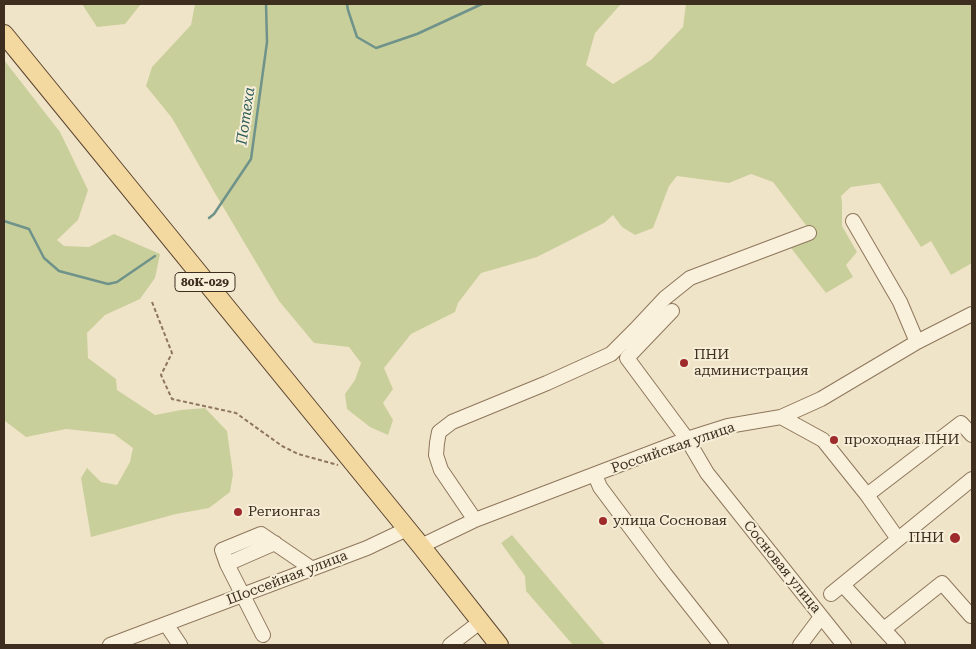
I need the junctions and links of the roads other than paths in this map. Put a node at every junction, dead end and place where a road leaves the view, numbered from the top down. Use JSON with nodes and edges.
{"nodes":[{"id":1,"x":4,"y":34,"type":"edge"},
{"id":2,"x":853,"y":221,"type":"dead end"},
{"id":3,"x":809,"y":233,"type":"dead end"},
{"id":4,"x":672,"y":311,"type":"dead end"},
{"id":5,"x":972,"y":314,"type":"edge"},
{"id":6,"x":917,"y":342,"type":"junction"},
{"id":7,"x":781,"y":418,"type":"junction"},
{"id":8,"x":972,"y":435,"type":"edge"},
{"id":9,"x":687,"y":439,"type":"junction"},
{"id":10,"x":595,"y":475,"type":"junction"},
{"id":11,"x":972,"y":479,"type":"edge"},
{"id":12,"x":867,"y":495,"type":"junction"},
{"id":13,"x":475,"y":520,"type":"junction"},
{"id":14,"x":407,"y":529,"type":"junction"},
{"id":15,"x":898,"y":539,"type":"junction"},
{"id":16,"x":421,"y":546,"type":"junction"},
{"id":17,"x":311,"y":568,"type":"junction"},
{"id":18,"x":843,"y":585,"type":"junction"},
{"id":19,"x":243,"y":594,"type":"junction"},
{"id":20,"x":831,"y":594,"type":"dead end"},
{"id":21,"x":971,"y":616,"type":"edge"},
{"id":22,"x":822,"y":617,"type":"junction"},
{"id":23,"x":480,"y":622,"type":"junction"},
{"id":24,"x":166,"y":624,"type":"junction"},
{"id":25,"x":884,"y":629,"type":"junction"},
{"id":26,"x":264,"y":635,"type":"dead end"},
{"id":27,"x":110,"y":645,"type":"edge"},
{"id":28,"x":180,"y":645,"type":"edge"},
{"id":29,"x":450,"y":645,"type":"edge"},
{"id":30,"x":499,"y":645,"type":"edge"},
{"id":31,"x":722,"y":645,"type":"edge"},
{"id":32,"x":800,"y":645,"type":"edge"},
{"id":33,"x":844,"y":645,"type":"edge"},
{"id":34,"x":898,"y":645,"type":"edge"}],
"edges":[{"from":1,"to":14,"type":"main road","number":"80К-029"},
{"from":2,"to":6,"type":"street"},
{"from":3,"to":13,"type":"street"},
{"from":4,"to":9,"type":"street","name":"Сосновая улица"},
{"from":5,"to":6,"type":"street","name":"Российская улица"},
{"from":6,"to":7,"type":"street","name":"Российская улица"},
{"from":7,"to":9,"type":"street","name":"Российская улица"},
{"from":7,"to":12,"type":"street"},
{"from":8,"to":12,"type":"street"},
{"from":9,"to":10,"type":"street","name":"Российская улица"},
{"from":9,"to":22,"type":"street","name":"Сосновая улица"},
{"from":10,"to":13,"type":"street","name":"Российская улица"},
{"from":10,"to":31,"type":"street"},
{"from":11,"to":15,"type":"street"},
{"from":12,"to":15,"type":"street"},
{"from":13,"to":16,"type":"street","name":"Российская улица"},
{"from":14,"to":16,"type":"main road","number":"80К-029"},
{"from":14,"to":17,"type":"street","name":"Шоссейная улица"},
{"from":15,"to":18,"type":"street"},
{"from":16,"to":23,"type":"main road","number":"80К-029"},
{"from":17,"to":19,"type":"street","name":"Шоссейная улица"},
{"from":17,"to":19,"type":"street"},
{"from":18,"to":20,"type":"street"},
{"from":18,"to":25,"type":"street"},
{"from":19,"to":24,"type":"street","name":"Шоссейная улица"},
{"from":19,"to":26,"type":"street"},
{"from":21,"to":25,"type":"street"},
{"from":22,"to":32,"type":"street"},
{"from":22,"to":33,"type":"street","name":"Сосновая улица"},
{"from":23,"to":29,"type":"street"},
{"from":23,"to":30,"type":"main road","number":"80К-029"},
{"from":24,"to":27,"type":"street","name":"Шоссейная улица"},
{"from":24,"to":28,"type":"street"},
{"from":25,"to":34,"type":"street"}]}
